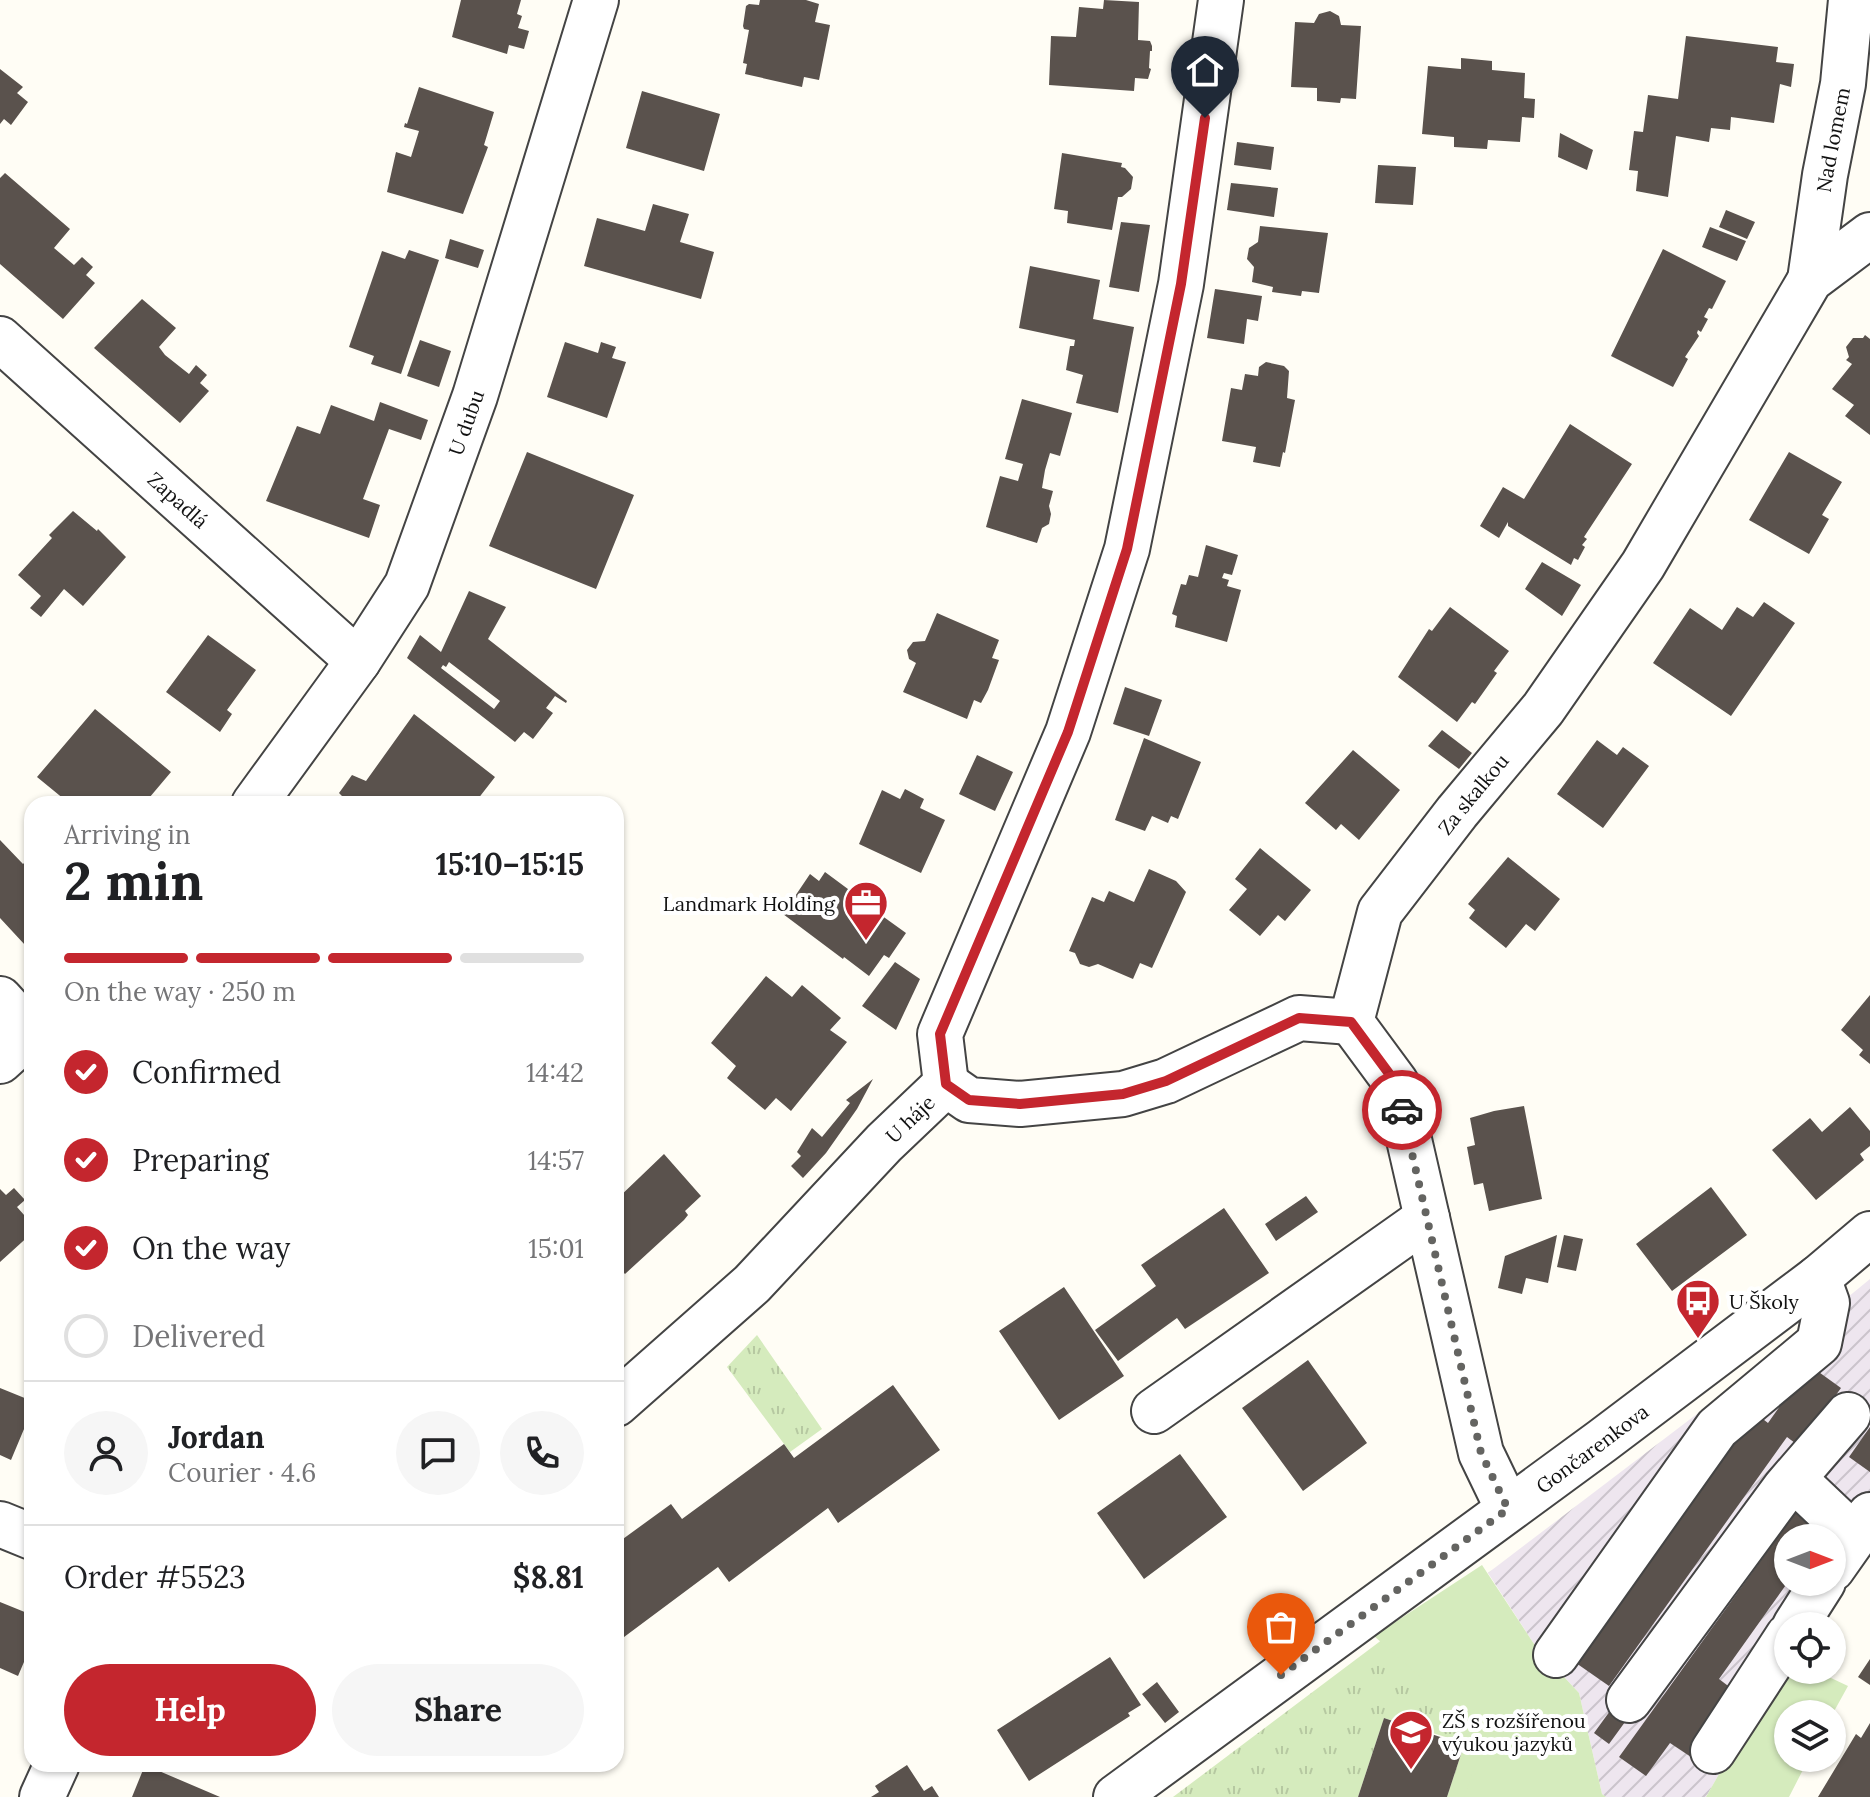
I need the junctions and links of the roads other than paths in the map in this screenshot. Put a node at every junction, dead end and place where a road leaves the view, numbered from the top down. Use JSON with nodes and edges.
{"nodes":[{"id":1,"x":596,"y":0,"type":"edge"},
{"id":2,"x":1221,"y":0,"type":"edge"},
{"id":3,"x":1851,"y":0,"type":"edge"},
{"id":4,"x":1870,"y":235,"type":"edge"},
{"id":5,"x":1810,"y":280,"type":"junction"},
{"id":6,"x":0,"y":339,"type":"edge"},
{"id":7,"x":358,"y":661,"type":"junction"},
{"id":8,"x":260,"y":796,"type":"edge"},
{"id":9,"x":0,"y":999,"type":"edge"},
{"id":10,"x":1351,"y":1022,"type":"junction"},
{"id":11,"x":21,"y":1042,"type":"edge"},
{"id":12,"x":946,"y":1084,"type":"junction"},
{"id":13,"x":1427,"y":1218,"type":"junction"},
{"id":14,"x":1870,"y":1234,"type":"edge"},
{"id":15,"x":1818,"y":1278,"type":"junction"},
{"id":16,"x":624,"y":1397,"type":"edge"},
{"id":17,"x":1154,"y":1411,"type":"dead end"},
{"id":18,"x":1848,"y":1415,"type":"dead end"},
{"id":19,"x":1794,"y":1479,"type":"junction"},
{"id":20,"x":1508,"y":1509,"type":"junction"},
{"id":21,"x":0,"y":1524,"type":"edge"},
{"id":22,"x":24,"y":1534,"type":"edge"},
{"id":23,"x":1852,"y":1540,"type":"edge"},
{"id":24,"x":1556,"y":1655,"type":"dead end"},
{"id":25,"x":1774,"y":1657,"type":"edge"},
{"id":26,"x":1629,"y":1700,"type":"dead end"},
{"id":27,"x":1713,"y":1751,"type":"dead end"},
{"id":28,"x":53,"y":1772,"type":"edge"},
{"id":29,"x":42,"y":1797,"type":"edge"},
{"id":30,"x":1116,"y":1797,"type":"edge"}],
"edges":[{"from":1,"to":7,"type":"street","name":"U dubu"},
{"from":2,"to":12,"type":"street","name":"U háje"},
{"from":3,"to":5,"type":"street","name":"Nad lomem"},
{"from":4,"to":5,"type":"street","name":"Za skalkou"},
{"from":5,"to":10,"type":"street","name":"Za skalkou"},
{"from":6,"to":7,"type":"street","name":"Zapadlá"},
{"from":7,"to":8,"type":"street","name":"U dubu"},
{"from":9,"to":11,"type":"street"},
{"from":10,"to":12,"type":"street"},
{"from":10,"to":13,"type":"street"},
{"from":12,"to":16,"type":"street","name":"U háje"},
{"from":13,"to":17,"type":"street"},
{"from":13,"to":20,"type":"street"},
{"from":14,"to":15,"type":"street","name":"Gončarenkova"},
{"from":15,"to":20,"type":"street","name":"Gončarenkova"},
{"from":15,"to":24,"type":"street"},
{"from":18,"to":19,"type":"street"},
{"from":19,"to":23,"type":"street"},
{"from":19,"to":26,"type":"street"},
{"from":20,"to":30,"type":"street","name":"Gončarenkova"},
{"from":21,"to":22,"type":"street"},
{"from":25,"to":27,"type":"street"},
{"from":28,"to":29,"type":"street"}]}
